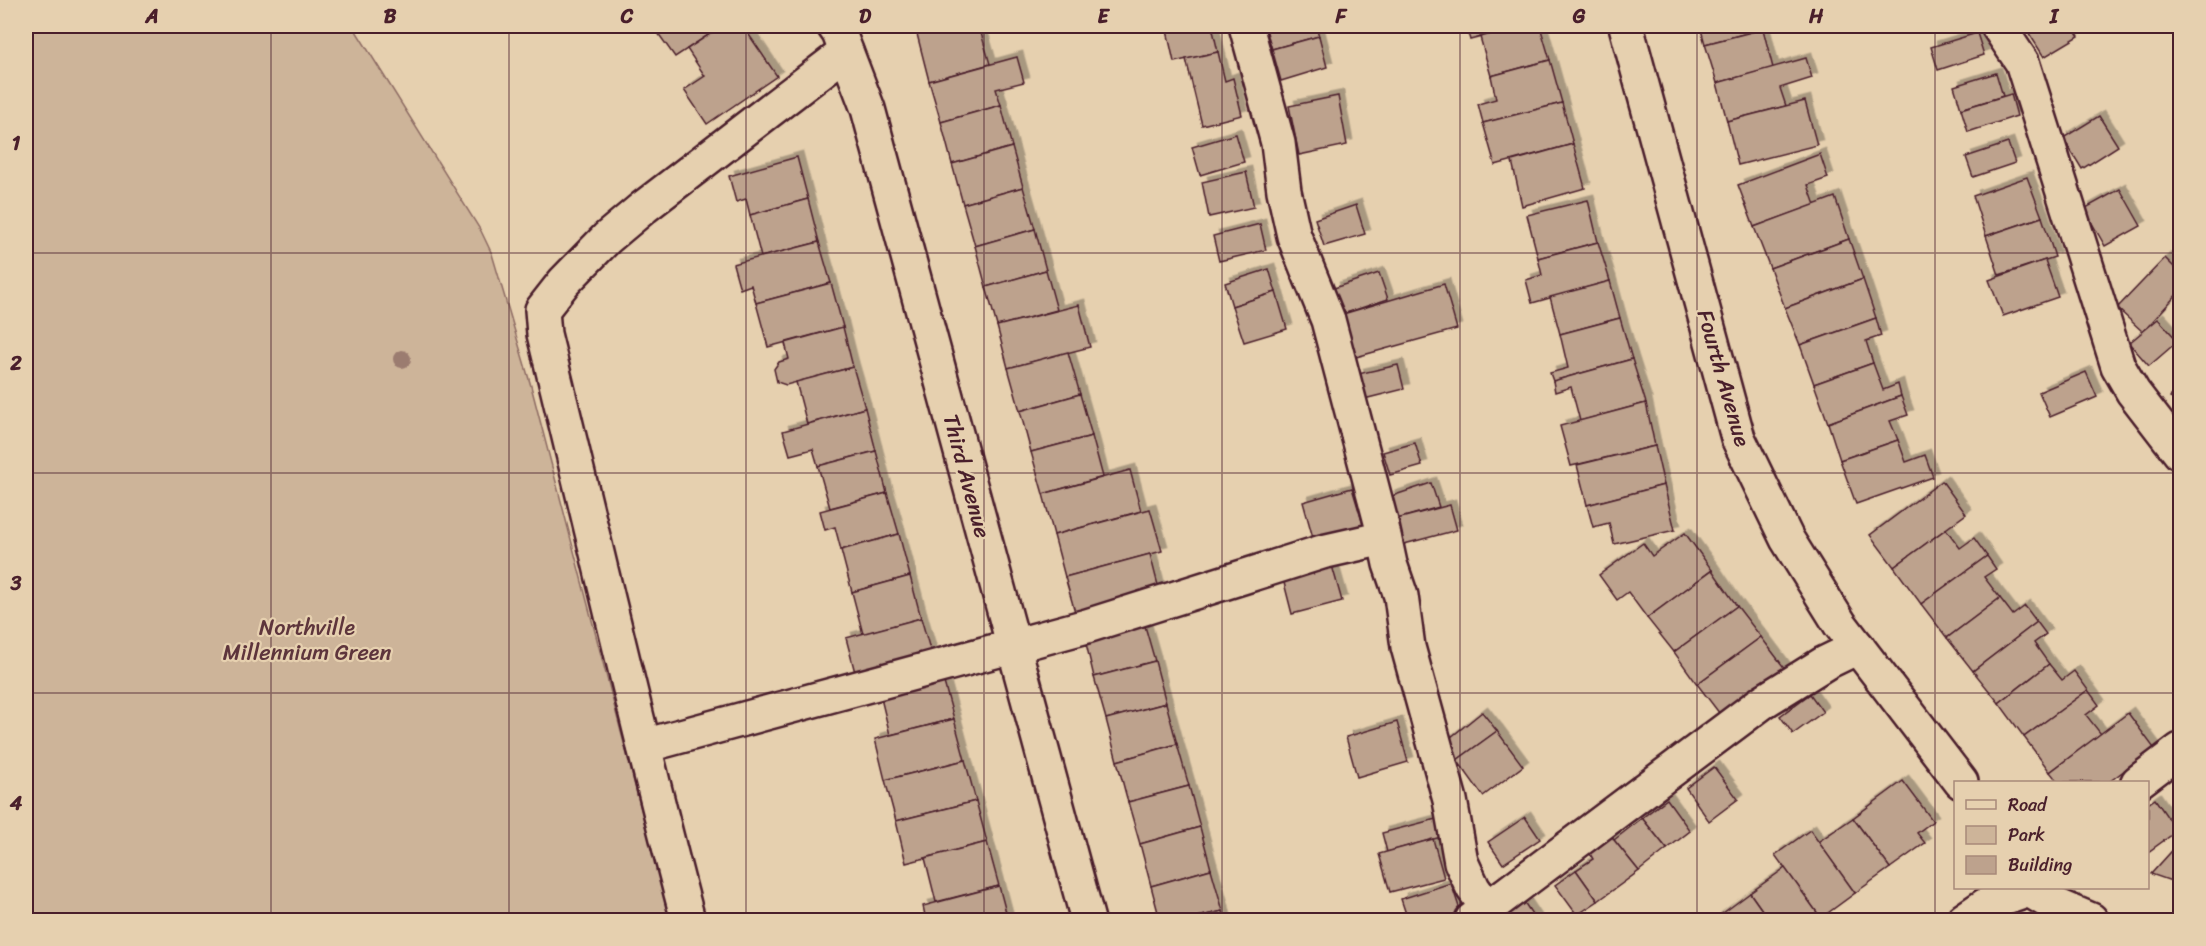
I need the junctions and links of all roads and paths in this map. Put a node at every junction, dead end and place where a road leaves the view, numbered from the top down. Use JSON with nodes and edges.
{"nodes":[{"id":1,"x":1246,"y":26,"type":"edge"},
{"id":2,"x":1626,"y":26,"type":"edge"},
{"id":3,"x":1998,"y":26,"type":"edge"},
{"id":4,"x":844,"y":34,"type":"edge"},
{"id":5,"x":2181,"y":453,"type":"edge"},
{"id":6,"x":1384,"y":538,"type":"junction"},
{"id":7,"x":1012,"y":646,"type":"junction"},
{"id":8,"x":1858,"y":647,"type":"junction"},
{"id":9,"x":644,"y":746,"type":"junction"},
{"id":10,"x":2181,"y":750,"type":"edge"},
{"id":11,"x":1959,"y":781,"type":"edge"},
{"id":12,"x":2141,"y":781,"type":"edge"},
{"id":13,"x":2028,"y":889,"type":"edge"},
{"id":14,"x":1480,"y":915,"type":"edge"},
{"id":15,"x":688,"y":921,"type":"edge"},
{"id":16,"x":1088,"y":921,"type":"edge"},
{"id":17,"x":1964,"y":921,"type":"edge"},
{"id":18,"x":2091,"y":921,"type":"edge"}],
"edges":[{"from":1,"to":6,"type":"street"},
{"from":2,"to":8,"type":"street","name":"Fourth Avenue"},
{"from":3,"to":5,"type":"street"},
{"from":4,"to":7,"type":"street","name":"Third Avenue"},
{"from":4,"to":9,"type":"street"},
{"from":6,"to":7,"type":"street"},
{"from":6,"to":14,"type":"street"},
{"from":7,"to":9,"type":"street"},
{"from":7,"to":16,"type":"street","name":"Third Avenue"},
{"from":8,"to":11,"type":"street","name":"Fourth Avenue"},
{"from":8,"to":14,"type":"street"},
{"from":9,"to":15,"type":"street"},
{"from":10,"to":12,"type":"street"},
{"from":13,"to":17,"type":"street"},
{"from":13,"to":18,"type":"street"}]}
